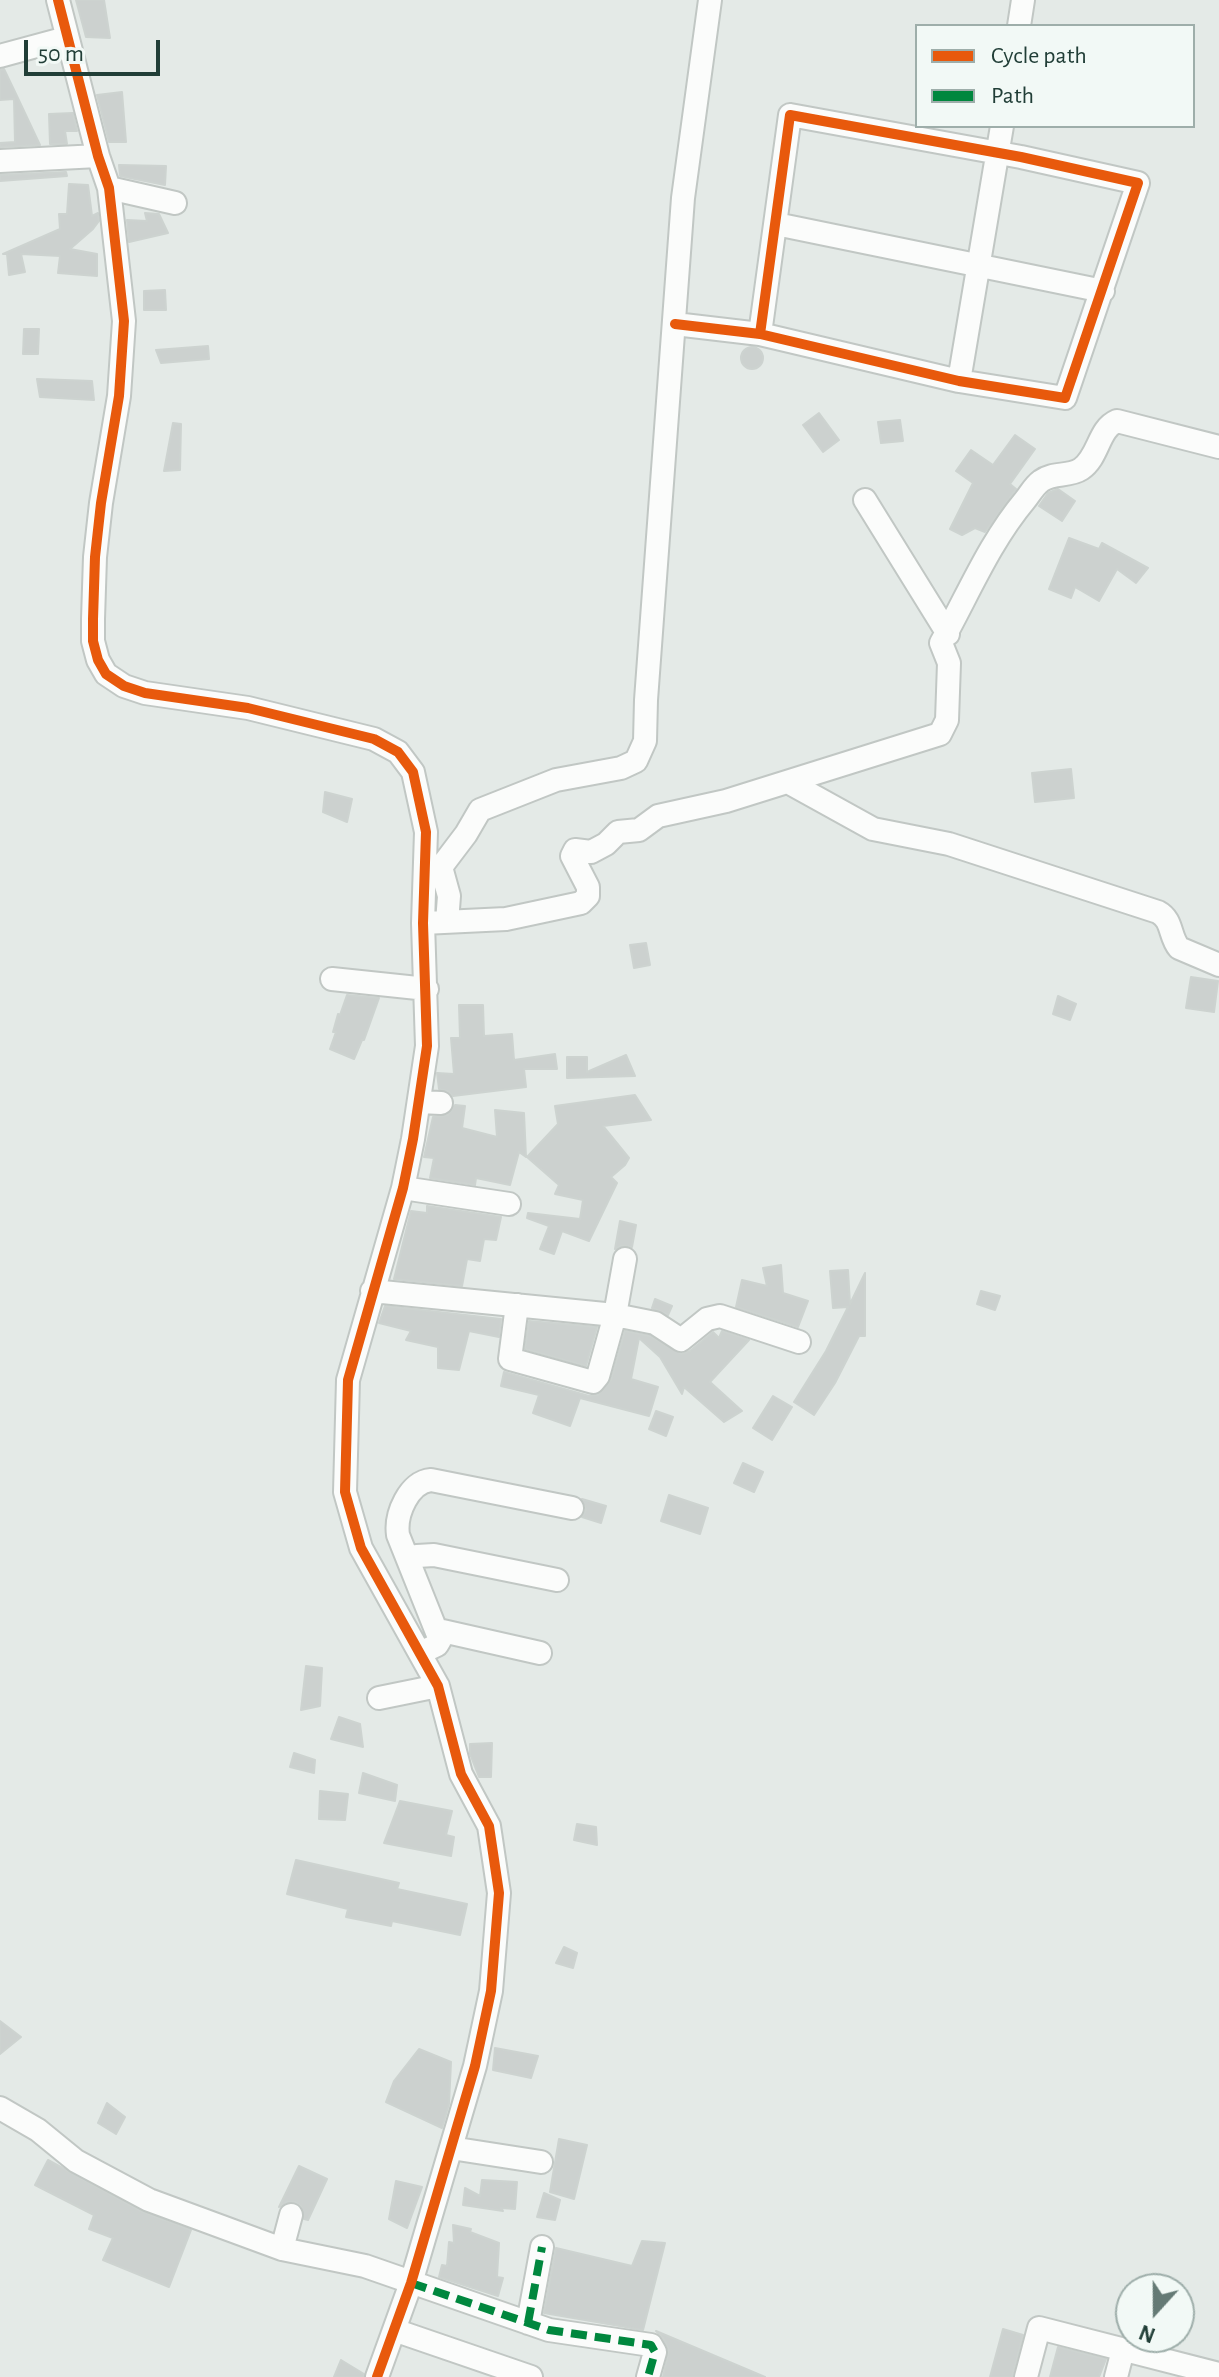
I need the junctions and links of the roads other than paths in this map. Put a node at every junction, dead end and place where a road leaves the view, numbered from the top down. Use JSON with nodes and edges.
{"nodes":[{"id":1,"x":58,"y":0,"type":"edge"},
{"id":2,"x":710,"y":0,"type":"edge"},
{"id":3,"x":1023,"y":0,"type":"edge"},
{"id":4,"x":1019,"y":24,"type":"edge"},
{"id":5,"x":66,"y":38,"type":"junction"},
{"id":6,"x":0,"y":56,"type":"edge"},
{"id":7,"x":1002,"y":128,"type":"edge"},
{"id":8,"x":998,"y":153,"type":"junction"},
{"id":9,"x":98,"y":156,"type":"junction"},
{"id":10,"x":0,"y":161,"type":"edge"},
{"id":11,"x":109,"y":188,"type":"junction"},
{"id":12,"x":175,"y":203,"type":"dead end"},
{"id":13,"x":776,"y":224,"type":"junction"},
{"id":14,"x":978,"y":264,"type":"junction"},
{"id":15,"x":1103,"y":291,"type":"junction"},
{"id":16,"x":675,"y":324,"type":"junction"},
{"id":17,"x":760,"y":334,"type":"junction"},
{"id":18,"x":959,"y":381,"type":"junction"},
{"id":19,"x":1219,"y":447,"type":"edge"},
{"id":20,"x":865,"y":500,"type":"dead end"},
{"id":21,"x":948,"y":634,"type":"junction"},
{"id":22,"x":788,"y":782,"type":"junction"},
{"id":23,"x":447,"y":922,"type":"junction"},
{"id":24,"x":423,"y":923,"type":"junction"},
{"id":25,"x":1219,"y":965,"type":"edge"},
{"id":26,"x":332,"y":979,"type":"dead end"},
{"id":27,"x":427,"y":989,"type":"junction"},
{"id":28,"x":403,"y":1188,"type":"junction"},
{"id":29,"x":509,"y":1204,"type":"dead end"},
{"id":30,"x":625,"y":1259,"type":"dead end"},
{"id":31,"x":372,"y":1291,"type":"junction"},
{"id":32,"x":517,"y":1305,"type":"junction"},
{"id":33,"x":615,"y":1315,"type":"junction"},
{"id":34,"x":799,"y":1342,"type":"dead end"},
{"id":35,"x":572,"y":1508,"type":"dead end"},
{"id":36,"x":408,"y":1560,"type":"junction"},
{"id":37,"x":557,"y":1580,"type":"dead end"},
{"id":38,"x":438,"y":1630,"type":"junction"},
{"id":39,"x":420,"y":1653,"type":"junction"},
{"id":40,"x":540,"y":1653,"type":"dead end"},
{"id":41,"x":438,"y":1686,"type":"junction"},
{"id":42,"x":379,"y":1698,"type":"dead end"},
{"id":43,"x":0,"y":2108,"type":"edge"},
{"id":44,"x":451,"y":2148,"type":"junction"},
{"id":45,"x":541,"y":2162,"type":"dead end"},
{"id":46,"x":291,"y":2215,"type":"dead end"},
{"id":47,"x":542,"y":2247,"type":"dead end"},
{"id":48,"x":282,"y":2249,"type":"junction"},
{"id":49,"x":411,"y":2283,"type":"junction"},
{"id":50,"x":528,"y":2323,"type":"junction"},
{"id":51,"x":394,"y":2330,"type":"junction"},
{"id":52,"x":1115,"y":2348,"type":"edge"},
{"id":53,"x":1122,"y":2353,"type":"edge"},
{"id":54,"x":1134,"y":2353,"type":"edge"},
{"id":55,"x":1215,"y":2374,"type":"edge"},
{"id":56,"x":377,"y":2377,"type":"edge"},
{"id":57,"x":531,"y":2377,"type":"edge"},
{"id":58,"x":648,"y":2377,"type":"edge"},
{"id":59,"x":1026,"y":2377,"type":"edge"},
{"id":60,"x":1116,"y":2377,"type":"edge"}],
"edges":[{"from":1,"to":5,"type":"street"},
{"from":2,"to":16,"type":"street"},
{"from":3,"to":4,"type":"street"},
{"from":5,"to":6,"type":"street"},
{"from":5,"to":9,"type":"street"},
{"from":7,"to":8,"type":"street"},
{"from":8,"to":13,"type":"street"},
{"from":8,"to":14,"type":"street"},
{"from":8,"to":15,"type":"street"},
{"from":9,"to":10,"type":"street"},
{"from":9,"to":11,"type":"street"},
{"from":11,"to":12,"type":"street"},
{"from":11,"to":24,"type":"street"},
{"from":13,"to":14,"type":"street"},
{"from":13,"to":17,"type":"street"},
{"from":14,"to":15,"type":"street"},
{"from":14,"to":18,"type":"street"},
{"from":15,"to":18,"type":"street"},
{"from":16,"to":17,"type":"street"},
{"from":16,"to":23,"type":"street"},
{"from":17,"to":18,"type":"street"},
{"from":19,"to":21,"type":"street"},
{"from":20,"to":21,"type":"street"},
{"from":21,"to":22,"type":"street"},
{"from":22,"to":23,"type":"street"},
{"from":22,"to":25,"type":"street"},
{"from":23,"to":24,"type":"street"},
{"from":24,"to":27,"type":"street"},
{"from":26,"to":27,"type":"street"},
{"from":27,"to":28,"type":"street"},
{"from":28,"to":29,"type":"street"},
{"from":28,"to":31,"type":"street"},
{"from":30,"to":33,"type":"street"},
{"from":31,"to":32,"type":"street"},
{"from":31,"to":39,"type":"street"},
{"from":32,"to":33,"type":"street"},
{"from":32,"to":33,"type":"street"},
{"from":33,"to":34,"type":"street"},
{"from":35,"to":36,"type":"street"},
{"from":36,"to":37,"type":"street"},
{"from":36,"to":38,"type":"street"},
{"from":38,"to":39,"type":"street"},
{"from":38,"to":40,"type":"street"},
{"from":39,"to":41,"type":"street"},
{"from":41,"to":42,"type":"street"},
{"from":41,"to":44,"type":"street"},
{"from":43,"to":48,"type":"street"},
{"from":44,"to":45,"type":"street"},
{"from":44,"to":49,"type":"street"},
{"from":46,"to":48,"type":"street"},
{"from":47,"to":50,"type":"street"},
{"from":48,"to":49,"type":"street"},
{"from":49,"to":50,"type":"street"},
{"from":49,"to":51,"type":"street"},
{"from":50,"to":58,"type":"street"},
{"from":51,"to":56,"type":"street"},
{"from":51,"to":57,"type":"street"},
{"from":52,"to":59,"type":"street"},
{"from":53,"to":60,"type":"street"},
{"from":54,"to":55,"type":"street"}]}
